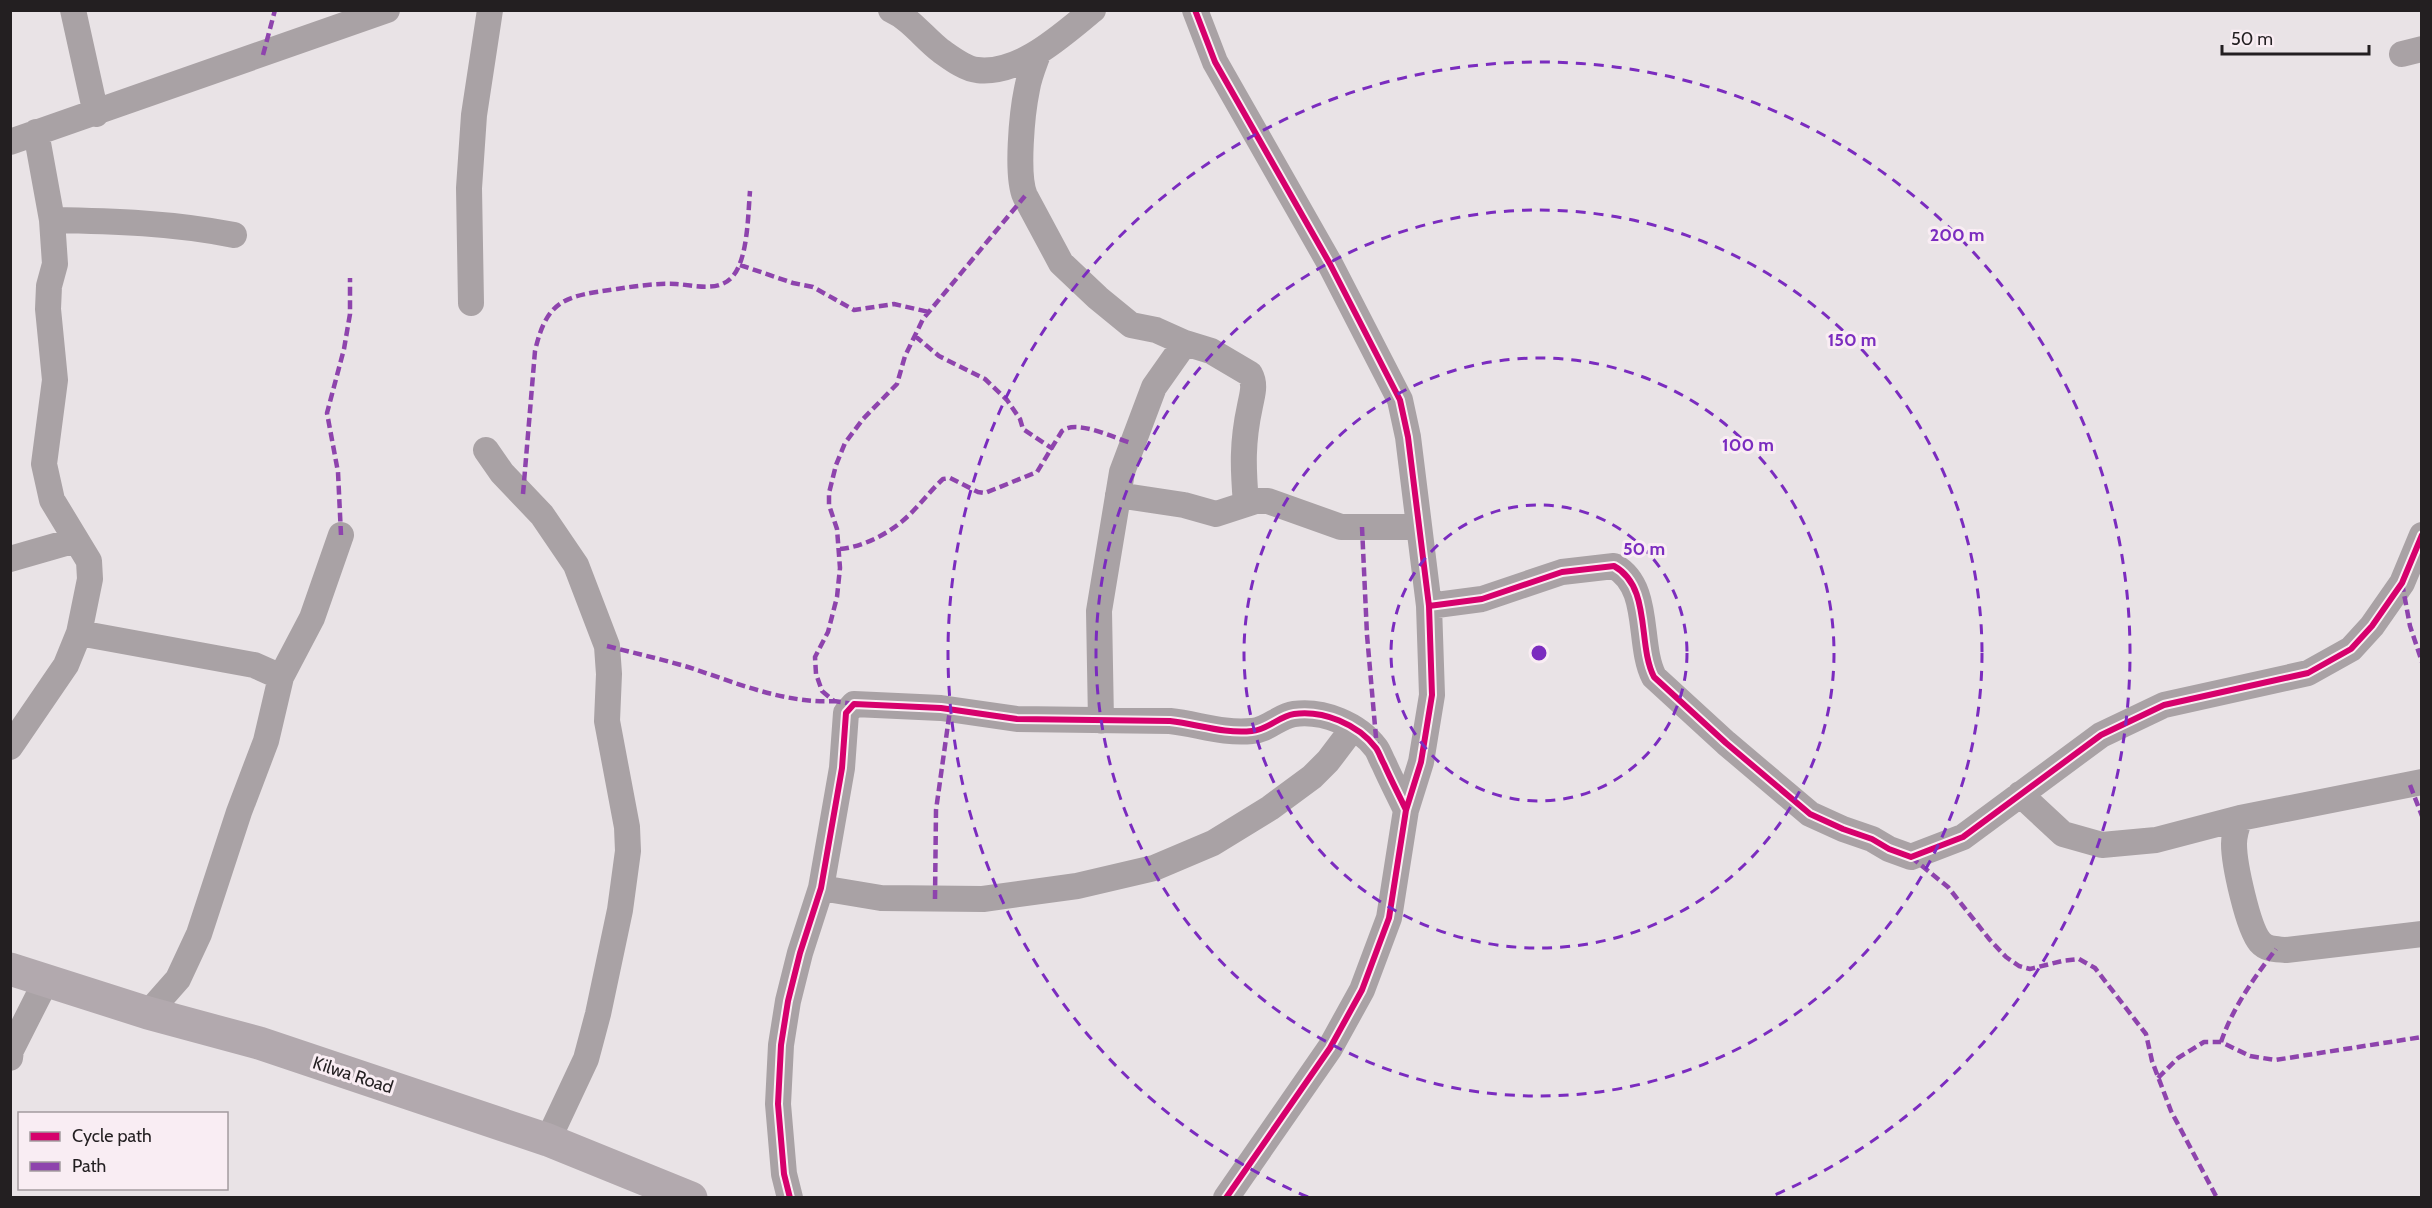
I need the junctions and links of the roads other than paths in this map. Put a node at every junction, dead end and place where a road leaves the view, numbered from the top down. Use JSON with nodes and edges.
{"nodes":[{"id":1,"x":73,"y":10,"type":"edge"},
{"id":2,"x":387,"y":10,"type":"edge"},
{"id":3,"x":490,"y":10,"type":"edge"},
{"id":4,"x":891,"y":10,"type":"edge"},
{"id":5,"x":1093,"y":10,"type":"edge"},
{"id":6,"x":1195,"y":10,"type":"edge"},
{"id":7,"x":1038,"y":54,"type":"junction"},
{"id":8,"x":96,"y":114,"type":"junction"},
{"id":9,"x":36,"y":132,"type":"junction"},
{"id":10,"x":10,"y":142,"type":"edge"},
{"id":11,"x":52,"y":220,"type":"junction"},
{"id":12,"x":234,"y":235,"type":"dead end"},
{"id":13,"x":471,"y":303,"type":"dead end"},
{"id":14,"x":1185,"y":343,"type":"junction"},
{"id":15,"x":486,"y":450,"type":"dead end"},
{"id":16,"x":1118,"y":495,"type":"junction"},
{"id":17,"x":1246,"y":504,"type":"junction"},
{"id":18,"x":1418,"y":527,"type":"junction"},
{"id":19,"x":341,"y":535,"type":"dead end"},
{"id":20,"x":2421,"y":535,"type":"edge"},
{"id":21,"x":76,"y":540,"type":"junction"},
{"id":22,"x":10,"y":559,"type":"edge"},
{"id":23,"x":1429,"y":606,"type":"junction"},
{"id":24,"x":79,"y":633,"type":"junction"},
{"id":25,"x":281,"y":677,"type":"junction"},
{"id":26,"x":1101,"y":721,"type":"junction"},
{"id":27,"x":1353,"y":728,"type":"junction"},
{"id":28,"x":10,"y":747,"type":"edge"},
{"id":29,"x":2421,"y":782,"type":"edge"},
{"id":30,"x":2020,"y":794,"type":"junction"},
{"id":31,"x":1406,"y":810,"type":"junction"},
{"id":32,"x":2240,"y":818,"type":"junction"},
{"id":33,"x":821,"y":888,"type":"junction"},
{"id":34,"x":2421,"y":934,"type":"edge"},
{"id":35,"x":10,"y":969,"type":"edge"},
{"id":36,"x":46,"y":981,"type":"junction"},
{"id":37,"x":148,"y":1013,"type":"junction"},
{"id":38,"x":10,"y":1058,"type":"edge"},
{"id":39,"x":549,"y":1140,"type":"junction"},
{"id":40,"x":690,"y":1197,"type":"edge"},
{"id":41,"x":790,"y":1197,"type":"edge"},
{"id":42,"x":1226,"y":1197,"type":"edge"}],
"edges":[{"from":1,"to":8,"type":"street"},
{"from":2,"to":8,"type":"street"},
{"from":3,"to":13,"type":"street"},
{"from":4,"to":7,"type":"street"},
{"from":5,"to":7,"type":"street"},
{"from":6,"to":18,"type":"street"},
{"from":7,"to":14,"type":"street"},
{"from":8,"to":9,"type":"street"},
{"from":9,"to":10,"type":"street"},
{"from":9,"to":11,"type":"street"},
{"from":11,"to":12,"type":"street"},
{"from":11,"to":21,"type":"street"},
{"from":14,"to":16,"type":"street"},
{"from":14,"to":17,"type":"street"},
{"from":15,"to":39,"type":"street"},
{"from":16,"to":17,"type":"street"},
{"from":16,"to":26,"type":"street"},
{"from":17,"to":18,"type":"street"},
{"from":18,"to":23,"type":"street"},
{"from":19,"to":25,"type":"street"},
{"from":20,"to":30,"type":"street"},
{"from":21,"to":22,"type":"street"},
{"from":21,"to":24,"type":"street"},
{"from":23,"to":30,"type":"street"},
{"from":23,"to":31,"type":"street"},
{"from":24,"to":25,"type":"street"},
{"from":24,"to":28,"type":"street"},
{"from":25,"to":37,"type":"street"},
{"from":26,"to":27,"type":"street"},
{"from":26,"to":33,"type":"street"},
{"from":27,"to":31,"type":"street"},
{"from":27,"to":33,"type":"street"},
{"from":29,"to":32,"type":"street"},
{"from":30,"to":32,"type":"street"},
{"from":31,"to":42,"type":"street"},
{"from":32,"to":34,"type":"street"},
{"from":33,"to":41,"type":"street"},
{"from":35,"to":36,"type":"highway","name":"Kilwa Road"},
{"from":36,"to":37,"type":"highway","name":"Kilwa Road"},
{"from":36,"to":38,"type":"street"},
{"from":37,"to":39,"type":"highway","name":"Kilwa Road"},
{"from":39,"to":40,"type":"highway","name":"Kilwa Road"}]}
